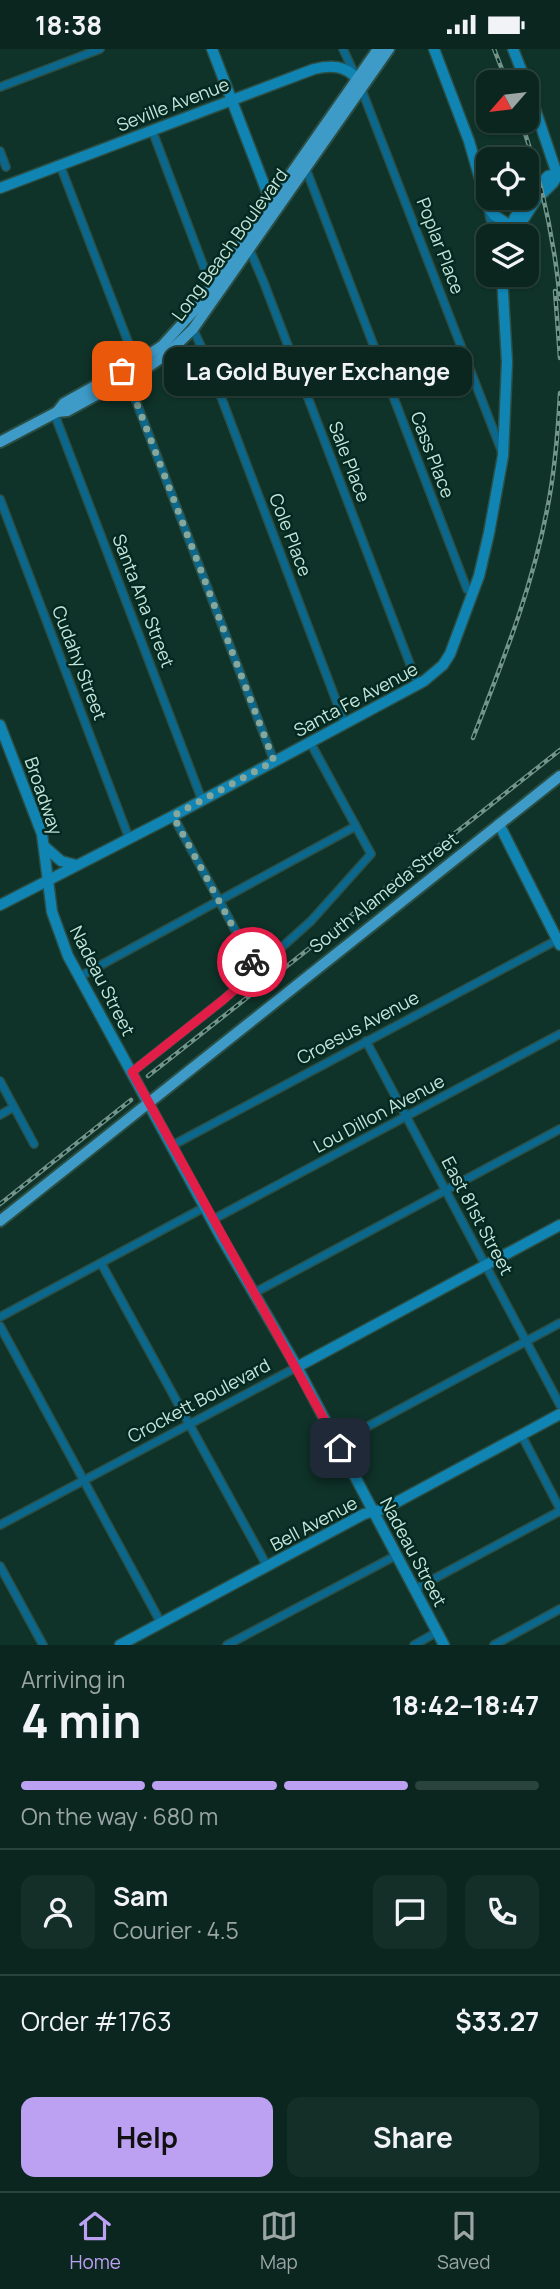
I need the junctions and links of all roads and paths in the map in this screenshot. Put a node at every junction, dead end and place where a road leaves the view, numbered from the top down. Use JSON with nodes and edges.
{"nodes":[{"id":1,"x":100,"y":49,"type":"edge"},
{"id":2,"x":212,"y":49,"type":"edge"},
{"id":3,"x":343,"y":49,"type":"edge"},
{"id":4,"x":378,"y":49,"type":"edge"},
{"id":5,"x":389,"y":49,"type":"edge"},
{"id":6,"x":434,"y":49,"type":"edge"},
{"id":7,"x":513,"y":49,"type":"edge"},
{"id":8,"x":521,"y":70,"type":"edge"},
{"id":9,"x":357,"y":79,"type":"junction"},
{"id":10,"x":0,"y":87,"type":"edge"},
{"id":11,"x":362,"y":90,"type":"junction"},
{"id":12,"x":231,"y":100,"type":"junction"},
{"id":13,"x":539,"y":118,"type":"edge"},
{"id":14,"x":152,"y":130,"type":"junction"},
{"id":15,"x":0,"y":151,"type":"edge"},
{"id":16,"x":60,"y":165,"type":"junction"},
{"id":17,"x":476,"y":166,"type":"edge"},
{"id":18,"x":6,"y":167,"type":"dead end"},
{"id":19,"x":306,"y":169,"type":"junction"},
{"id":20,"x":559,"y":173,"type":"edge"},
{"id":21,"x":539,"y":185,"type":"edge"},
{"id":22,"x":0,"y":188,"type":"edge"},
{"id":23,"x":277,"y":202,"type":"junction"},
{"id":24,"x":490,"y":210,"type":"edge"},
{"id":25,"x":514,"y":210,"type":"edge"},
{"id":26,"x":498,"y":218,"type":"junction"},
{"id":27,"x":504,"y":224,"type":"edge"},
{"id":28,"x":520,"y":224,"type":"edge"},
{"id":29,"x":249,"y":251,"type":"junction"},
{"id":30,"x":214,"y":284,"type":"junction"},
{"id":31,"x":503,"y":287,"type":"edge"},
{"id":32,"x":193,"y":329,"type":"junction"},
{"id":33,"x":139,"y":367,"type":"junction"},
{"id":34,"x":124,"y":375,"type":"junction"},
{"id":35,"x":56,"y":412,"type":"junction"},
{"id":36,"x":0,"y":442,"type":"edge"},
{"id":37,"x":503,"y":456,"type":"junction"},
{"id":38,"x":0,"y":499,"type":"edge"},
{"id":39,"x":472,"y":593,"type":"junction"},
{"id":40,"x":418,"y":685,"type":"junction"},
{"id":41,"x":345,"y":723,"type":"junction"},
{"id":42,"x":0,"y":725,"type":"edge"},
{"id":43,"x":310,"y":742,"type":"junction"},
{"id":44,"x":274,"y":761,"type":"junction"},
{"id":45,"x":560,"y":776,"type":"edge"},
{"id":46,"x":202,"y":800,"type":"junction"},
{"id":47,"x":173,"y":816,"type":"junction"},
{"id":48,"x":499,"y":824,"type":"junction"},
{"id":49,"x":356,"y":825,"type":"junction"},
{"id":50,"x":129,"y":838,"type":"junction"},
{"id":51,"x":44,"y":846,"type":"junction"},
{"id":52,"x":76,"y":865,"type":"junction"},
{"id":53,"x":47,"y":880,"type":"junction"},
{"id":54,"x":219,"y":899,"type":"junction"},
{"id":55,"x":0,"y":905,"type":"edge"},
{"id":56,"x":559,"y":942,"type":"edge"},
{"id":57,"x":257,"y":970,"type":"junction"},
{"id":58,"x":79,"y":977,"type":"junction"},
{"id":59,"x":560,"y":1034,"type":"edge"},
{"id":60,"x":366,"y":1041,"type":"junction"},
{"id":61,"x":132,"y":1072,"type":"junction"},
{"id":62,"x":0,"y":1081,"type":"edge"},
{"id":63,"x":149,"y":1102,"type":"junction"},
{"id":64,"x":14,"y":1107,"type":"junction"},
{"id":65,"x":0,"y":1115,"type":"edge"},
{"id":66,"x":407,"y":1117,"type":"junction"},
{"id":67,"x":560,"y":1129,"type":"edge"},
{"id":68,"x":34,"y":1144,"type":"dead end"},
{"id":69,"x":173,"y":1145,"type":"junction"},
{"id":70,"x":445,"y":1191,"type":"junction"},
{"id":71,"x":205,"y":1207,"type":"junction"},
{"id":72,"x":212,"y":1220,"type":"junction"},
{"id":73,"x":0,"y":1221,"type":"edge"},
{"id":74,"x":560,"y":1225,"type":"edge"},
{"id":75,"x":101,"y":1263,"type":"junction"},
{"id":76,"x":485,"y":1265,"type":"junction"},
{"id":77,"x":254,"y":1293,"type":"junction"},
{"id":78,"x":0,"y":1317,"type":"edge"},
{"id":79,"x":560,"y":1323,"type":"edge"},
{"id":80,"x":0,"y":1326,"type":"edge"},
{"id":81,"x":526,"y":1342,"type":"junction"},
{"id":82,"x":297,"y":1367,"type":"junction"},
{"id":83,"x":560,"y":1405,"type":"edge"},
{"id":84,"x":560,"y":1414,"type":"edge"},
{"id":85,"x":190,"y":1423,"type":"junction"},
{"id":86,"x":521,"y":1434,"type":"junction"},
{"id":87,"x":337,"y":1443,"type":"junction"},
{"id":88,"x":85,"y":1481,"type":"junction"},
{"id":89,"x":560,"y":1510,"type":"edge"},
{"id":90,"x":373,"y":1511,"type":"junction"},
{"id":91,"x":0,"y":1525,"type":"edge"},
{"id":92,"x":397,"y":1555,"type":"junction"},
{"id":93,"x":0,"y":1566,"type":"edge"},
{"id":94,"x":267,"y":1566,"type":"junction"},
{"id":95,"x":415,"y":1589,"type":"junction"},
{"id":96,"x":560,"y":1609,"type":"edge"},
{"id":97,"x":161,"y":1623,"type":"junction"},
{"id":98,"x":437,"y":1632,"type":"junction"},
{"id":99,"x":43,"y":1645,"type":"edge"},
{"id":100,"x":120,"y":1645,"type":"edge"},
{"id":101,"x":227,"y":1645,"type":"edge"},
{"id":102,"x":414,"y":1645,"type":"edge"},
{"id":103,"x":444,"y":1645,"type":"edge"},
{"id":104,"x":494,"y":1645,"type":"edge"}],
"edges":[{"from":1,"to":10,"type":"street"},
{"from":2,"to":12,"type":"main road"},
{"from":3,"to":9,"type":"street","name":"Poplar Place"},
{"from":4,"to":9,"type":"main road","name":"Long Beach Boulevard"},
{"from":5,"to":11,"type":"main road","name":"Long Beach Boulevard"},
{"from":6,"to":17,"type":"main road"},
{"from":7,"to":8,"type":"main road"},
{"from":9,"to":11,"type":"street","name":"Poplar Place"},
{"from":9,"to":12,"type":"main road","name":"Seville Avenue"},
{"from":9,"to":23,"type":"main road","name":"Long Beach Boulevard"},
{"from":11,"to":19,"type":"main road","name":"Long Beach Boulevard"},
{"from":11,"to":37,"type":"street","name":"Poplar Place"},
{"from":12,"to":14,"type":"main road","name":"Seville Avenue"},
{"from":12,"to":23,"type":"main road"},
{"from":13,"to":20,"type":"main road"},
{"from":14,"to":16,"type":"main road","name":"Seville Avenue"},
{"from":14,"to":30,"type":"street"},
{"from":15,"to":18,"type":"street"},
{"from":16,"to":22,"type":"main road","name":"Seville Avenue"},
{"from":16,"to":33,"type":"street"},
{"from":19,"to":23,"type":"main road","name":"Long Beach Boulevard"},
{"from":19,"to":39,"type":"street","name":"Cass Place"},
{"from":20,"to":21,"type":"main road"},
{"from":20,"to":28,"type":"main road"},
{"from":23,"to":29,"type":"main road","name":"Long Beach Boulevard"},
{"from":23,"to":30,"type":"main road","name":"Long Beach Boulevard"},
{"from":24,"to":26,"type":"main road"},
{"from":25,"to":26,"type":"main road"},
{"from":26,"to":27,"type":"main road"},
{"from":29,"to":32,"type":"main road","name":"Long Beach Boulevard"},
{"from":29,"to":40,"type":"street","name":"Sale Place"},
{"from":30,"to":33,"type":"main road","name":"Long Beach Boulevard"},
{"from":31,"to":37,"type":"main road","name":"Santa Fe Avenue"},
{"from":32,"to":33,"type":"main road","name":"Long Beach Boulevard"},
{"from":32,"to":41,"type":"street","name":"Cole Place"},
{"from":33,"to":34,"type":"main road","name":"Long Beach Boulevard"},
{"from":34,"to":35,"type":"main road","name":"Long Beach Boulevard"},
{"from":34,"to":44,"type":"street"},
{"from":35,"to":36,"type":"main road","name":"Long Beach Boulevard"},
{"from":35,"to":46,"type":"street","name":"Santa Ana Street"},
{"from":37,"to":39,"type":"main road","name":"Santa Fe Avenue"},
{"from":38,"to":50,"type":"street","name":"Cudahy Street"},
{"from":39,"to":40,"type":"main road","name":"Santa Fe Avenue"},
{"from":40,"to":41,"type":"main road","name":"Santa Fe Avenue"},
{"from":41,"to":43,"type":"main road","name":"Santa Fe Avenue"},
{"from":42,"to":51,"type":"main road","name":"Broadway"},
{"from":43,"to":44,"type":"main road","name":"Santa Fe Avenue"},
{"from":43,"to":49,"type":"street"},
{"from":44,"to":46,"type":"main road","name":"Santa Fe Avenue"},
{"from":45,"to":48,"type":"main road","name":"South Alameda Street"},
{"from":46,"to":47,"type":"main road","name":"Santa Fe Avenue"},
{"from":47,"to":50,"type":"main road","name":"Santa Fe Avenue"},
{"from":47,"to":54,"type":"street"},
{"from":48,"to":56,"type":"main road"},
{"from":48,"to":63,"type":"main road","name":"South Alameda Street"},
{"from":49,"to":54,"type":"street"},
{"from":49,"to":57,"type":"street","name":"South Alameda Street"},
{"from":50,"to":52,"type":"main road","name":"Santa Fe Avenue"},
{"from":51,"to":52,"type":"main road"},
{"from":51,"to":53,"type":"main road","name":"Broadway"},
{"from":52,"to":53,"type":"main road","name":"Santa Fe Avenue"},
{"from":53,"to":55,"type":"main road","name":"Santa Fe Avenue"},
{"from":53,"to":58,"type":"main road","name":"Nadeau Street"},
{"from":54,"to":57,"type":"street"},
{"from":54,"to":58,"type":"street"},
{"from":56,"to":60,"type":"street","name":"Croesus Avenue"},
{"from":57,"to":61,"type":"street","name":"South Alameda Street"},
{"from":58,"to":61,"type":"main road","name":"Nadeau Street"},
{"from":59,"to":66,"type":"street","name":"Lou Dillon Avenue"},
{"from":60,"to":66,"type":"street","name":"East 81st Street"},
{"from":60,"to":69,"type":"street","name":"Croesus Avenue"},
{"from":61,"to":63,"type":"main road","name":"Nadeau Street"},
{"from":62,"to":64,"type":"street"},
{"from":63,"to":69,"type":"main road","name":"Nadeau Street"},
{"from":63,"to":73,"type":"main road","name":"South Alameda Street"},
{"from":64,"to":65,"type":"street"},
{"from":64,"to":68,"type":"street"},
{"from":66,"to":70,"type":"street","name":"East 81st Street"},
{"from":66,"to":72,"type":"street","name":"Lou Dillon Avenue"},
{"from":67,"to":70,"type":"street"},
{"from":69,"to":71,"type":"main road","name":"Nadeau Street"},
{"from":70,"to":76,"type":"street","name":"East 81st Street"},
{"from":70,"to":77,"type":"street"},
{"from":71,"to":72,"type":"main road","name":"Nadeau Street"},
{"from":71,"to":75,"type":"street"},
{"from":72,"to":77,"type":"main road","name":"Nadeau Street"},
{"from":74,"to":76,"type":"main road","name":"Crockett Boulevard"},
{"from":75,"to":78,"type":"street"},
{"from":75,"to":85,"type":"street"},
{"from":76,"to":81,"type":"street","name":"East 81st Street"},
{"from":76,"to":82,"type":"main road","name":"Crockett Boulevard"},
{"from":77,"to":82,"type":"main road","name":"Nadeau Street"},
{"from":79,"to":81,"type":"street"},
{"from":80,"to":88,"type":"street"},
{"from":81,"to":83,"type":"street","name":"East 81st Street"},
{"from":81,"to":87,"type":"street"},
{"from":82,"to":85,"type":"street","name":"Crockett Boulevard"},
{"from":82,"to":87,"type":"main road","name":"Nadeau Street"},
{"from":84,"to":86,"type":"main road","name":"Bell Avenue"},
{"from":85,"to":88,"type":"street","name":"Crockett Boulevard"},
{"from":85,"to":94,"type":"street"},
{"from":86,"to":89,"type":"street"},
{"from":86,"to":90,"type":"main road","name":"Bell Avenue"},
{"from":87,"to":90,"type":"main road","name":"Nadeau Street"},
{"from":88,"to":91,"type":"street","name":"Crockett Boulevard"},
{"from":88,"to":97,"type":"street"},
{"from":89,"to":95,"type":"street"},
{"from":90,"to":92,"type":"main road","name":"Nadeau Street"},
{"from":90,"to":94,"type":"main road","name":"Bell Avenue"},
{"from":92,"to":95,"type":"main road","name":"Nadeau Street"},
{"from":92,"to":101,"type":"street"},
{"from":93,"to":99,"type":"street"},
{"from":94,"to":97,"type":"main road","name":"Bell Avenue"},
{"from":95,"to":98,"type":"main road","name":"Nadeau Street"},
{"from":96,"to":104,"type":"street"},
{"from":97,"to":100,"type":"main road","name":"Bell Avenue"},
{"from":98,"to":102,"type":"street"},
{"from":98,"to":103,"type":"main road","name":"Nadeau Street"}]}
